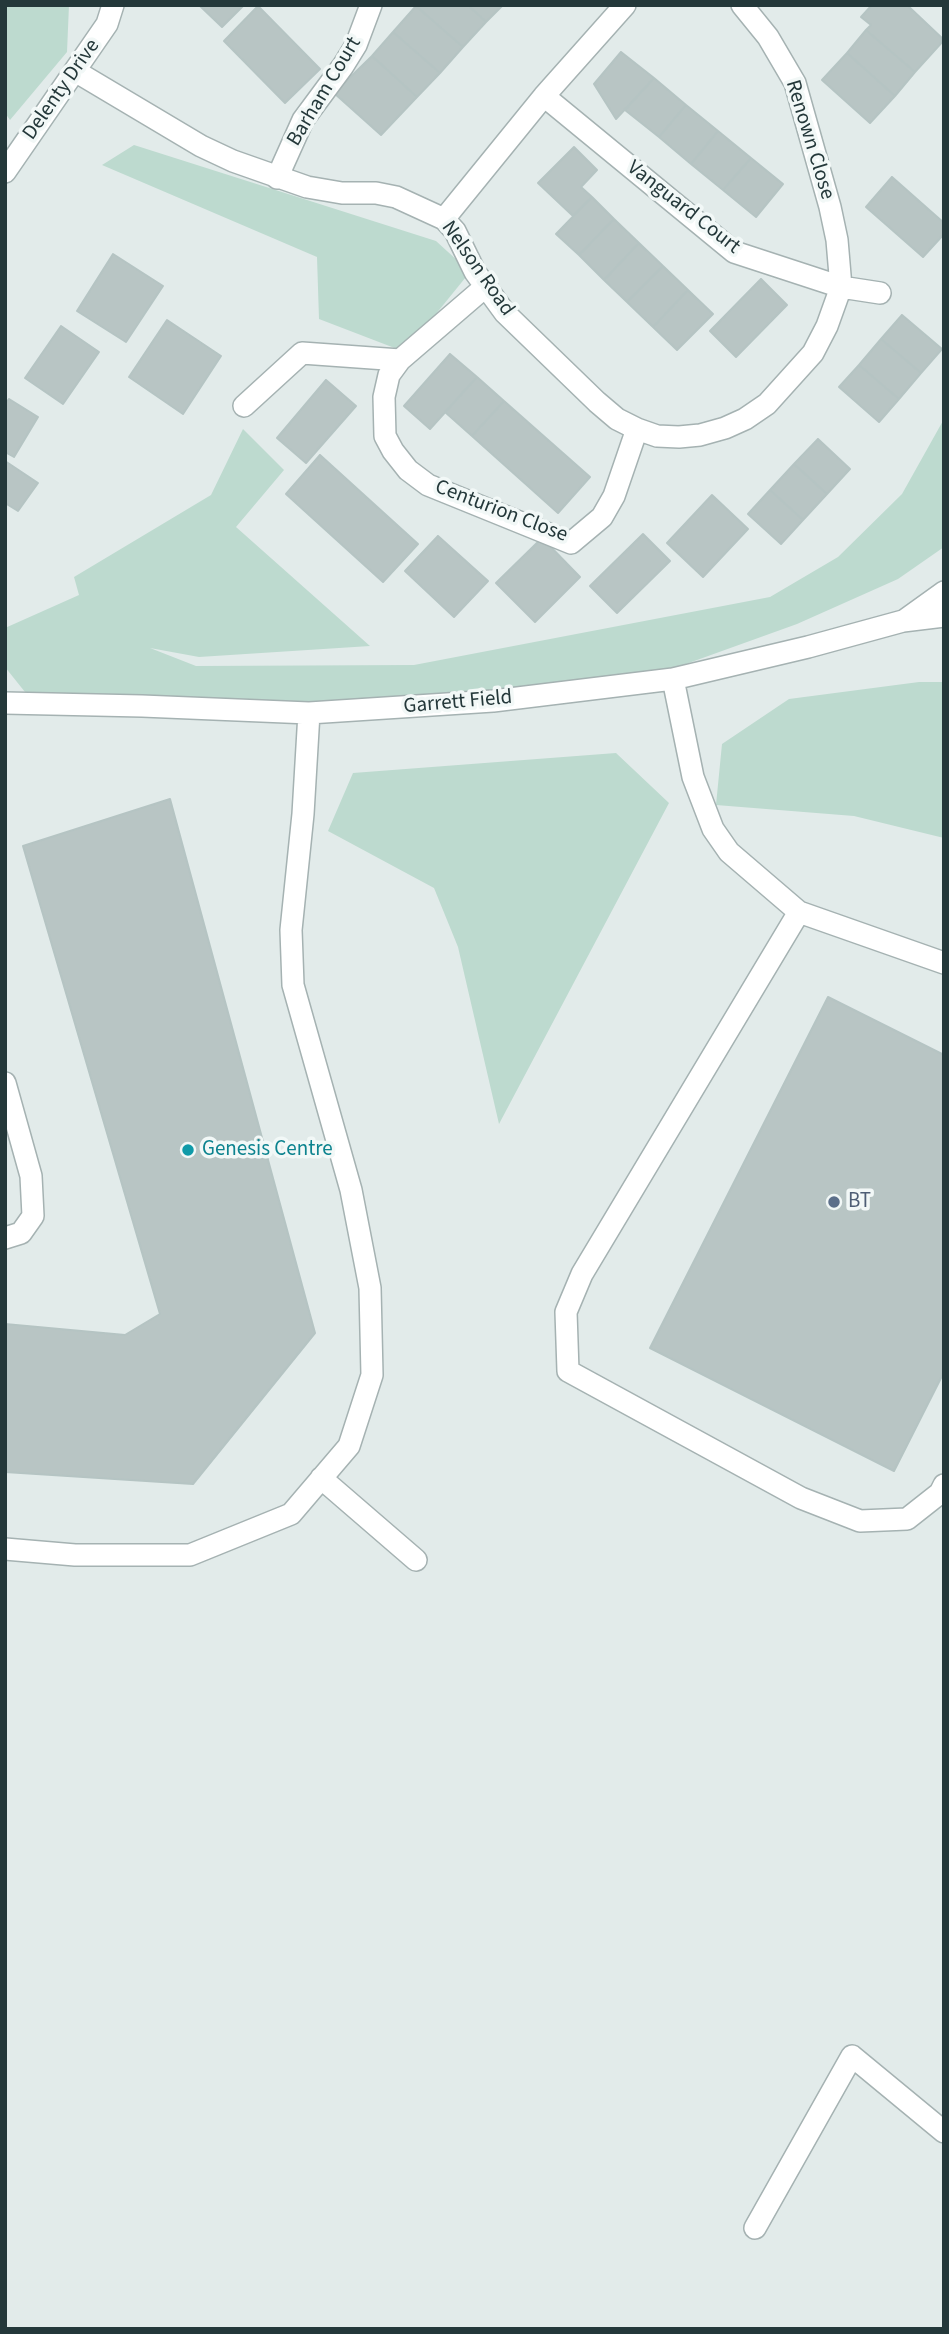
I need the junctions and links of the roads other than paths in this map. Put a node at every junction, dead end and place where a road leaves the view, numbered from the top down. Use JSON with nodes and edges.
{"nodes":[{"id":1,"x":113,"y":5,"type":"edge"},
{"id":2,"x":371,"y":5,"type":"edge"},
{"id":3,"x":625,"y":5,"type":"edge"},
{"id":4,"x":742,"y":5,"type":"edge"},
{"id":5,"x":75,"y":71,"type":"junction"},
{"id":6,"x":544,"y":96,"type":"junction"},
{"id":7,"x":5,"y":172,"type":"edge"},
{"id":8,"x":277,"y":178,"type":"junction"},
{"id":9,"x":444,"y":219,"type":"junction"},
{"id":10,"x":485,"y":287,"type":"junction"},
{"id":11,"x":841,"y":287,"type":"junction"},
{"id":12,"x":880,"y":293,"type":"dead end"},
{"id":13,"x":400,"y":360,"type":"junction"},
{"id":14,"x":244,"y":406,"type":"dead end"},
{"id":15,"x":637,"y":429,"type":"junction"},
{"id":16,"x":944,"y":592,"type":"edge"},
{"id":17,"x":944,"y":616,"type":"edge"},
{"id":18,"x":903,"y":621,"type":"junction"},
{"id":19,"x":673,"y":679,"type":"junction"},
{"id":20,"x":7,"y":699,"type":"edge"},
{"id":21,"x":309,"y":713,"type":"junction"},
{"id":22,"x":799,"y":912,"type":"junction"},
{"id":23,"x":944,"y":963,"type":"edge"},
{"id":24,"x":5,"y":1083,"type":"edge"},
{"id":25,"x":5,"y":1238,"type":"edge"},
{"id":26,"x":321,"y":1478,"type":"junction"},
{"id":27,"x":944,"y":1485,"type":"edge"},
{"id":28,"x":5,"y":1549,"type":"edge"},
{"id":29,"x":416,"y":1560,"type":"dead end"},
{"id":30,"x":944,"y":2132,"type":"edge"},
{"id":31,"x":755,"y":2228,"type":"dead end"}],
"edges":[{"from":1,"to":5,"type":"street","name":"Delenty Drive"},
{"from":2,"to":8,"type":"street","name":"Barham Court"},
{"from":3,"to":6,"type":"street"},
{"from":4,"to":11,"type":"street","name":"Renown Close"},
{"from":5,"to":7,"type":"street","name":"Delenty Drive"},
{"from":5,"to":8,"type":"street","name":"Nelson Road"},
{"from":6,"to":9,"type":"street"},
{"from":6,"to":11,"type":"street","name":"Vanguard Court"},
{"from":8,"to":9,"type":"street","name":"Nelson Road"},
{"from":9,"to":10,"type":"street","name":"Nelson Road"},
{"from":10,"to":13,"type":"street","name":"Centurion Close"},
{"from":10,"to":15,"type":"street","name":"Nelson Road"},
{"from":11,"to":12,"type":"street"},
{"from":11,"to":15,"type":"street","name":"Nelson Road"},
{"from":13,"to":14,"type":"street"},
{"from":13,"to":15,"type":"street","name":"Centurion Close"},
{"from":16,"to":18,"type":"street","name":"Garrett Field"},
{"from":17,"to":18,"type":"street","name":"Garrett Field"},
{"from":18,"to":19,"type":"street","name":"Garrett Field"},
{"from":19,"to":21,"type":"street","name":"Garrett Field"},
{"from":19,"to":22,"type":"street"},
{"from":20,"to":21,"type":"street","name":"Garrett Field"},
{"from":21,"to":26,"type":"street"},
{"from":22,"to":23,"type":"street"},
{"from":22,"to":27,"type":"street"},
{"from":24,"to":25,"type":"street"},
{"from":26,"to":28,"type":"street"},
{"from":26,"to":29,"type":"street"},
{"from":30,"to":31,"type":"street"}]}
